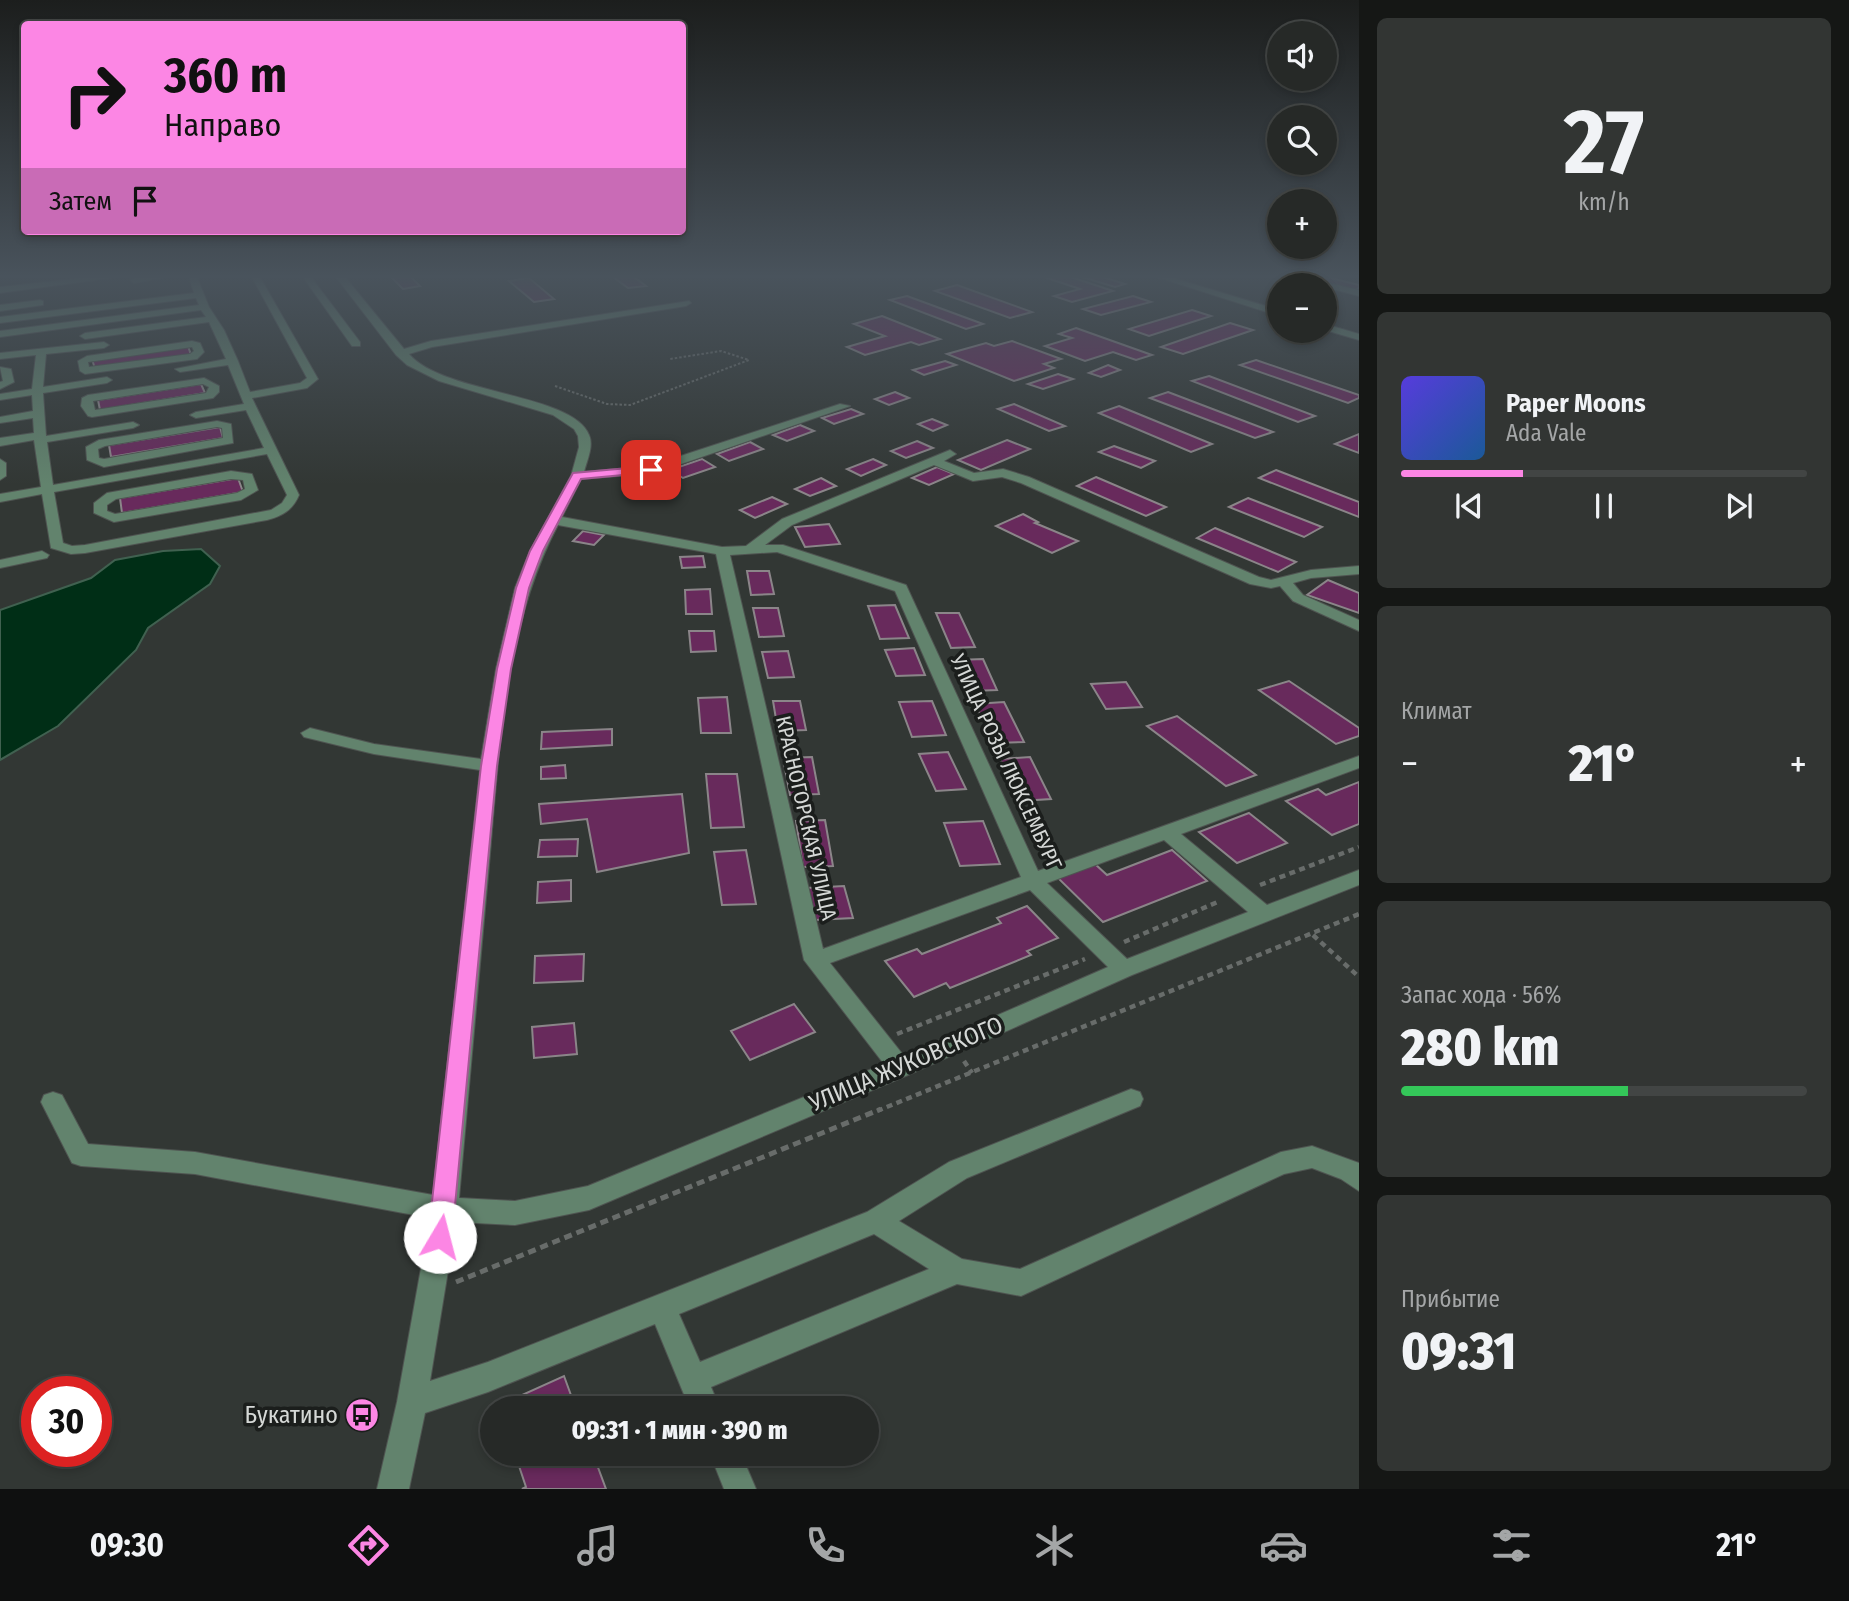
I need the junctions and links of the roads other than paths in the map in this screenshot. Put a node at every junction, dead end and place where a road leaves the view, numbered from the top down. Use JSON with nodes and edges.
{"nodes":[{"id":1,"x":141,"y":346,"type":"edge"},
{"id":2,"x":197,"y":346,"type":"edge"},
{"id":3,"x":226,"y":346,"type":"edge"},
{"id":4,"x":295,"y":346,"type":"edge"},
{"id":5,"x":395,"y":346,"type":"edge"},
{"id":6,"x":422,"y":346,"type":"edge"},
{"id":7,"x":130,"y":347,"type":"junction"},
{"id":8,"x":41,"y":353,"type":"junction"},
{"id":9,"x":400,"y":353,"type":"junction"},
{"id":10,"x":0,"y":356,"type":"edge"},
{"id":11,"x":233,"y":361,"type":"junction"},
{"id":12,"x":0,"y":370,"type":"edge"},
{"id":13,"x":241,"y":382,"type":"junction"},
{"id":14,"x":0,"y":386,"type":"edge"},
{"id":15,"x":214,"y":386,"type":"junction"},
{"id":16,"x":40,"y":391,"type":"junction"},
{"id":17,"x":0,"y":397,"type":"edge"},
{"id":18,"x":249,"y":401,"type":"junction"},
{"id":19,"x":844,"y":406,"type":"dead end"},
{"id":20,"x":38,"y":414,"type":"junction"},
{"id":21,"x":0,"y":419,"type":"edge"},
{"id":22,"x":0,"y":427,"type":"edge"},
{"id":23,"x":40,"y":438,"type":"junction"},
{"id":24,"x":0,"y":442,"type":"edge"},
{"id":25,"x":272,"y":450,"type":"junction"},
{"id":26,"x":165,"y":453,"type":"junction"},
{"id":27,"x":950,"y":454,"type":"dead end"},
{"id":28,"x":934,"y":461,"type":"junction"},
{"id":29,"x":0,"y":463,"type":"edge"},
{"id":30,"x":172,"y":469,"type":"junction"},
{"id":31,"x":0,"y":476,"type":"edge"},
{"id":32,"x":577,"y":476,"type":"junction"},
{"id":33,"x":177,"y":484,"type":"junction"},
{"id":34,"x":48,"y":490,"type":"junction"},
{"id":35,"x":0,"y":498,"type":"edge"},
{"id":36,"x":554,"y":520,"type":"junction"},
{"id":37,"x":749,"y":550,"type":"junction"},
{"id":38,"x":722,"y":551,"type":"junction"},
{"id":39,"x":42,"y":555,"type":"dead end"},
{"id":40,"x":0,"y":564,"type":"edge"},
{"id":41,"x":1358,"y":573,"type":"edge"},
{"id":42,"x":1284,"y":582,"type":"junction"},
{"id":43,"x":1359,"y":626,"type":"edge"},
{"id":44,"x":310,"y":733,"type":"dead end"},
{"id":45,"x":1359,"y":762,"type":"edge"},
{"id":46,"x":489,"y":766,"type":"junction"},
{"id":47,"x":1166,"y":831,"type":"junction"},
{"id":48,"x":1359,"y":877,"type":"edge"},
{"id":49,"x":1032,"y":880,"type":"junction"},
{"id":50,"x":1264,"y":914,"type":"junction"},
{"id":51,"x":815,"y":960,"type":"junction"},
{"id":52,"x":1124,"y":969,"type":"junction"},
{"id":53,"x":900,"y":1068,"type":"junction"},
{"id":54,"x":1131,"y":1099,"type":"dead end"},
{"id":55,"x":53,"y":1102,"type":"dead end"},
{"id":56,"x":1359,"y":1179,"type":"edge"},
{"id":57,"x":444,"y":1209,"type":"junction"},
{"id":58,"x":876,"y":1221,"type":"junction"},
{"id":59,"x":957,"y":1270,"type":"junction"},
{"id":60,"x":662,"y":1307,"type":"junction"},
{"id":61,"x":693,"y":1380,"type":"junction"},
{"id":62,"x":700,"y":1396,"type":"edge"},
{"id":63,"x":412,"y":1402,"type":"junction"},
{"id":64,"x":730,"y":1466,"type":"edge"},
{"id":65,"x":393,"y":1489,"type":"edge"},
{"id":66,"x":740,"y":1489,"type":"edge"}],
"edges":[{"from":1,"to":7,"type":"street"},
{"from":2,"to":7,"type":"street"},
{"from":3,"to":11,"type":"street"},
{"from":4,"to":18,"type":"street"},
{"from":5,"to":9,"type":"street"},
{"from":6,"to":9,"type":"street"},
{"from":7,"to":8,"type":"street"},
{"from":8,"to":10,"type":"street"},
{"from":8,"to":16,"type":"street"},
{"from":9,"to":32,"type":"street"},
{"from":11,"to":13,"type":"street"},
{"from":11,"to":16,"type":"street"},
{"from":12,"to":14,"type":"street"},
{"from":13,"to":15,"type":"street"},
{"from":13,"to":18,"type":"street"},
{"from":15,"to":15,"type":"street"},
{"from":16,"to":17,"type":"street"},
{"from":16,"to":20,"type":"street"},
{"from":18,"to":23,"type":"street"},
{"from":18,"to":25,"type":"street"},
{"from":19,"to":32,"type":"street"},
{"from":20,"to":21,"type":"street"},
{"from":20,"to":23,"type":"street"},
{"from":21,"to":22,"type":"street"},
{"from":23,"to":24,"type":"street"},
{"from":23,"to":34,"type":"street"},
{"from":25,"to":30,"type":"street"},
{"from":25,"to":34,"type":"street"},
{"from":26,"to":26,"type":"street"},
{"from":26,"to":30,"type":"street"},
{"from":27,"to":28,"type":"street"},
{"from":28,"to":37,"type":"street"},
{"from":28,"to":42,"type":"street"},
{"from":29,"to":31,"type":"street"},
{"from":30,"to":33,"type":"street"},
{"from":30,"to":34,"type":"street"},
{"from":32,"to":36,"type":"street"},
{"from":33,"to":33,"type":"street"},
{"from":34,"to":35,"type":"street"},
{"from":36,"to":38,"type":"street"},
{"from":36,"to":46,"type":"street"},
{"from":37,"to":38,"type":"street"},
{"from":37,"to":49,"type":"street","name":"УЛИЦА РОЗЫ ЛЮКСЕМБУРГ"},
{"from":38,"to":51,"type":"street","name":"КРАСНОГОРСКАЯ УЛИЦА"},
{"from":39,"to":40,"type":"street"},
{"from":41,"to":42,"type":"street"},
{"from":42,"to":43,"type":"street"},
{"from":44,"to":46,"type":"street"},
{"from":45,"to":47,"type":"street"},
{"from":46,"to":57,"type":"street"},
{"from":47,"to":49,"type":"street"},
{"from":47,"to":50,"type":"street"},
{"from":48,"to":50,"type":"street","name":"УЛИЦА ЖУКОВСКОГО"},
{"from":49,"to":51,"type":"street"},
{"from":49,"to":52,"type":"street","name":"УЛИЦА РОЗЫ ЛЮКСЕМБУРГ"},
{"from":50,"to":52,"type":"street","name":"УЛИЦА ЖУКОВСКОГО"},
{"from":51,"to":53,"type":"street","name":"КРАСНОГОРСКАЯ УЛИЦА"},
{"from":52,"to":53,"type":"street","name":"УЛИЦА ЖУКОВСКОГО"},
{"from":53,"to":57,"type":"street","name":"УЛИЦА ЖУКОВСКОГО"},
{"from":54,"to":58,"type":"street"},
{"from":55,"to":57,"type":"street","name":"УЛИЦА ЖУКОВСКОГО"},
{"from":56,"to":59,"type":"street"},
{"from":57,"to":63,"type":"street"},
{"from":58,"to":59,"type":"street"},
{"from":58,"to":60,"type":"street"},
{"from":59,"to":61,"type":"street"},
{"from":60,"to":61,"type":"street"},
{"from":60,"to":63,"type":"street"},
{"from":61,"to":62,"type":"street"},
{"from":63,"to":65,"type":"street"},
{"from":64,"to":66,"type":"street"}]}
